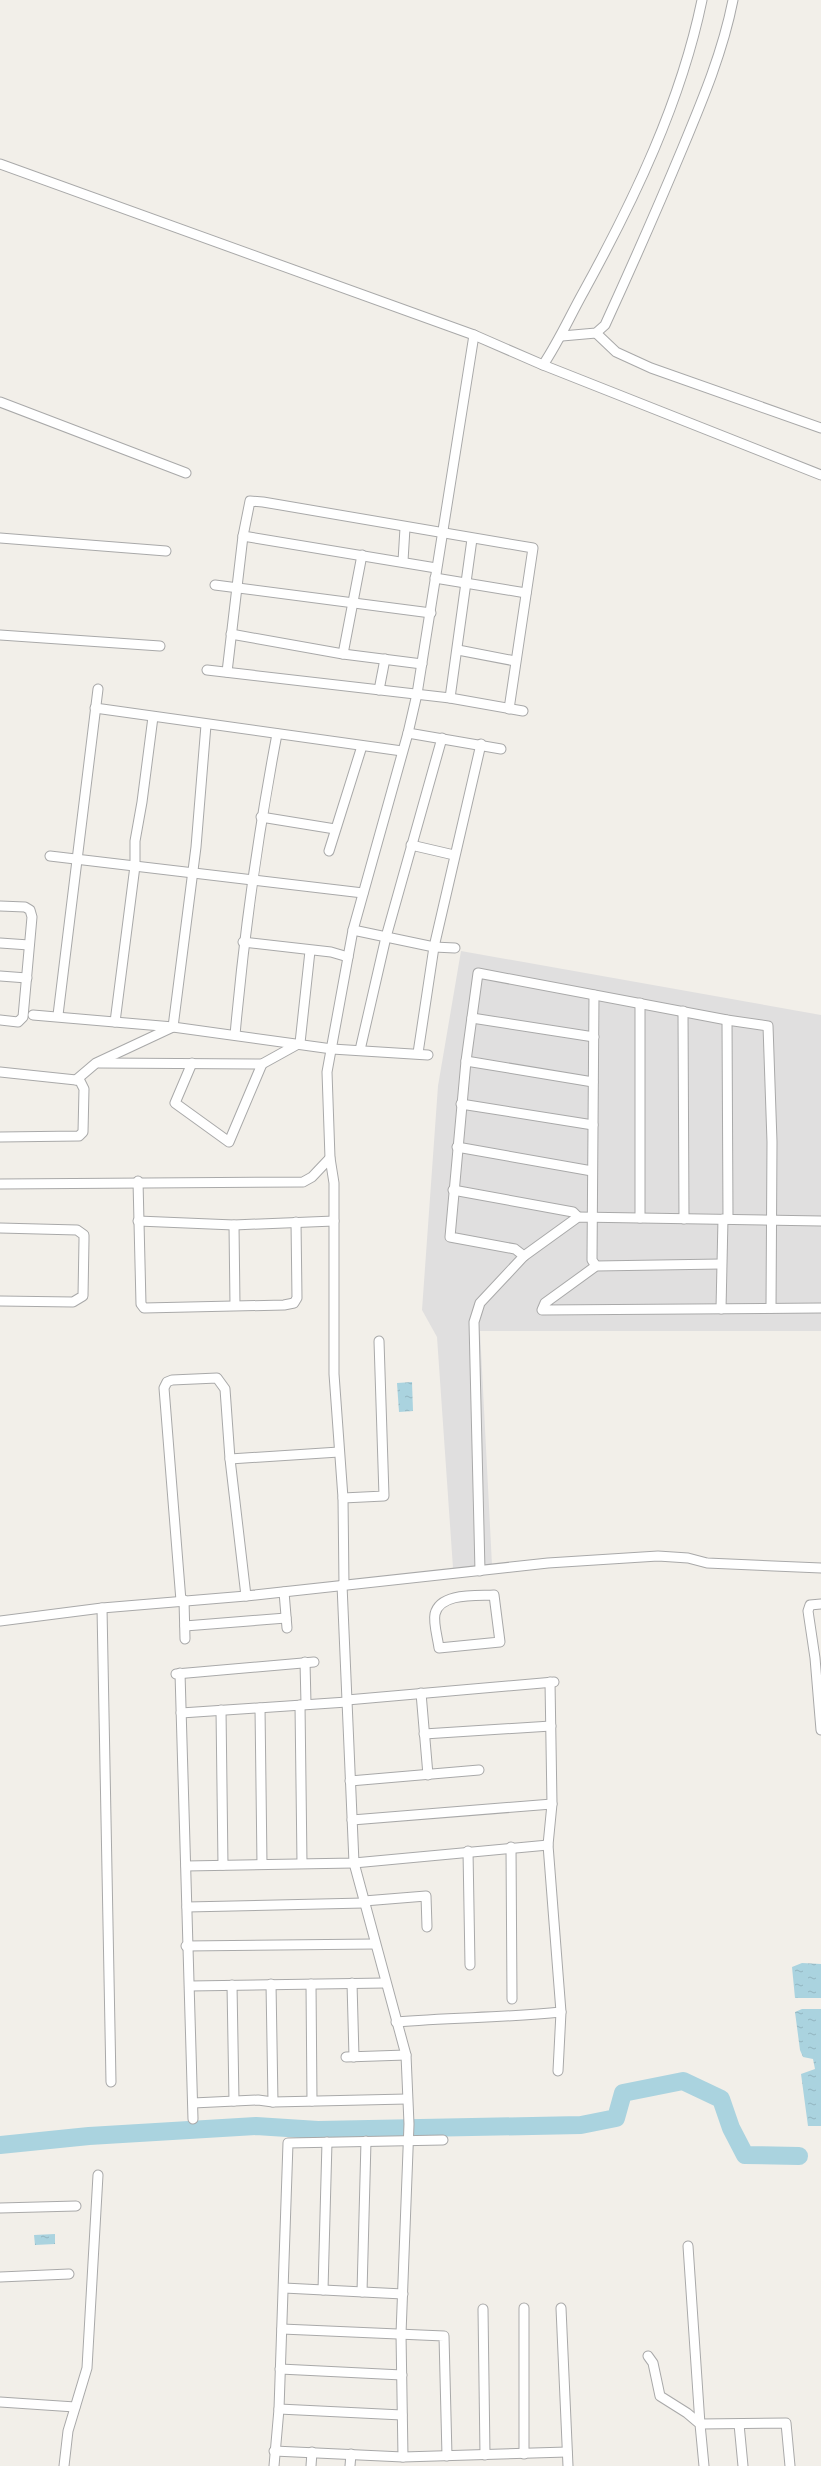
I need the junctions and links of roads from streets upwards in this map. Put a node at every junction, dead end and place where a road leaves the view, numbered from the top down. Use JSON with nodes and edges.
{"nodes":[{"id":1,"x":702,"y":0,"type":"edge"},
{"id":2,"x":733,"y":0,"type":"edge"},
{"id":3,"x":0,"y":164,"type":"edge"},
{"id":4,"x":596,"y":333,"type":"junction"},
{"id":5,"x":474,"y":335,"type":"junction"},
{"id":6,"x":562,"y":336,"type":"junction"},
{"id":7,"x":543,"y":365,"type":"junction"},
{"id":8,"x":0,"y":402,"type":"edge"},
{"id":9,"x":821,"y":428,"type":"edge"},
{"id":10,"x":186,"y":473,"type":"dead end"},
{"id":11,"x":821,"y":475,"type":"edge"},
{"id":12,"x":405,"y":528,"type":"junction"},
{"id":13,"x":443,"y":534,"type":"junction"},
{"id":14,"x":243,"y":536,"type":"junction"},
{"id":15,"x":0,"y":538,"type":"edge"},
{"id":16,"x":472,"y":539,"type":"junction"},
{"id":17,"x":166,"y":551,"type":"dead end"},
{"id":18,"x":362,"y":555,"type":"junction"},
{"id":19,"x":403,"y":561,"type":"junction"},
{"id":20,"x":436,"y":568,"type":"junction"},
{"id":21,"x":435,"y":578,"type":"junction"},
{"id":22,"x":465,"y":584,"type":"junction"},
{"id":23,"x":215,"y":585,"type":"dead end"},
{"id":24,"x":237,"y":586,"type":"junction"},
{"id":25,"x":526,"y":593,"type":"junction"},
{"id":26,"x":353,"y":602,"type":"junction"},
{"id":27,"x":431,"y":613,"type":"junction"},
{"id":28,"x":231,"y":634,"type":"junction"},
{"id":29,"x":0,"y":635,"type":"edge"},
{"id":30,"x":160,"y":646,"type":"dead end"},
{"id":31,"x":458,"y":650,"type":"junction"},
{"id":32,"x":343,"y":654,"type":"junction"},
{"id":33,"x":385,"y":659,"type":"junction"},
{"id":34,"x":515,"y":661,"type":"junction"},
{"id":35,"x":422,"y":664,"type":"junction"},
{"id":36,"x":207,"y":670,"type":"dead end"},
{"id":37,"x":227,"y":672,"type":"junction"},
{"id":38,"x":98,"y":689,"type":"dead end"},
{"id":39,"x":379,"y":690,"type":"junction"},
{"id":40,"x":417,"y":694,"type":"junction"},
{"id":41,"x":450,"y":698,"type":"junction"},
{"id":42,"x":95,"y":708,"type":"junction"},
{"id":43,"x":509,"y":709,"type":"junction"},
{"id":44,"x":524,"y":711,"type":"dead end"},
{"id":45,"x":153,"y":718,"type":"junction"},
{"id":46,"x":206,"y":725,"type":"junction"},
{"id":47,"x":408,"y":732,"type":"junction"},
{"id":48,"x":278,"y":734,"type":"junction"},
{"id":49,"x":442,"y":738,"type":"junction"},
{"id":50,"x":481,"y":744,"type":"junction"},
{"id":51,"x":362,"y":746,"type":"junction"},
{"id":52,"x":501,"y":749,"type":"dead end"},
{"id":53,"x":402,"y":751,"type":"junction"},
{"id":54,"x":261,"y":817,"type":"junction"},
{"id":55,"x":335,"y":829,"type":"junction"},
{"id":56,"x":412,"y":845,"type":"junction"},
{"id":57,"x":329,"y":851,"type":"dead end"},
{"id":58,"x":454,"y":855,"type":"junction"},
{"id":59,"x":50,"y":856,"type":"dead end"},
{"id":60,"x":78,"y":859,"type":"junction"},
{"id":61,"x":135,"y":866,"type":"junction"},
{"id":62,"x":192,"y":873,"type":"junction"},
{"id":63,"x":252,"y":881,"type":"junction"},
{"id":64,"x":363,"y":893,"type":"junction"},
{"id":65,"x":0,"y":906,"type":"edge"},
{"id":66,"x":353,"y":930,"type":"junction"},
{"id":67,"x":386,"y":937,"type":"junction"},
{"id":68,"x":243,"y":942,"type":"junction"},
{"id":69,"x":0,"y":943,"type":"edge"},
{"id":70,"x":29,"y":945,"type":"junction"},
{"id":71,"x":434,"y":947,"type":"junction"},
{"id":72,"x":455,"y":948,"type":"dead end"},
{"id":73,"x":310,"y":951,"type":"junction"},
{"id":74,"x":348,"y":957,"type":"junction"},
{"id":75,"x":0,"y":976,"type":"edge"},
{"id":76,"x":27,"y":978,"type":"junction"},
{"id":77,"x":594,"y":995,"type":"junction"},
{"id":78,"x":640,"y":1003,"type":"junction"},
{"id":79,"x":683,"y":1011,"type":"junction"},
{"id":80,"x":33,"y":1015,"type":"dead end"},
{"id":81,"x":58,"y":1015,"type":"junction"},
{"id":82,"x":472,"y":1018,"type":"junction"},
{"id":83,"x":0,"y":1020,"type":"edge"},
{"id":84,"x":727,"y":1020,"type":"junction"},
{"id":85,"x":115,"y":1022,"type":"junction"},
{"id":86,"x":173,"y":1027,"type":"junction"},
{"id":87,"x":235,"y":1035,"type":"junction"},
{"id":88,"x":594,"y":1037,"type":"junction"},
{"id":89,"x":300,"y":1043,"type":"junction"},
{"id":90,"x":332,"y":1049,"type":"junction"},
{"id":91,"x":360,"y":1050,"type":"junction"},
{"id":92,"x":418,"y":1053,"type":"junction"},
{"id":93,"x":428,"y":1055,"type":"dead end"},
{"id":94,"x":466,"y":1061,"type":"junction"},
{"id":95,"x":96,"y":1062,"type":"junction"},
{"id":96,"x":192,"y":1063,"type":"junction"},
{"id":97,"x":262,"y":1064,"type":"junction"},
{"id":98,"x":0,"y":1072,"type":"edge"},
{"id":99,"x":76,"y":1080,"type":"junction"},
{"id":100,"x":594,"y":1082,"type":"junction"},
{"id":101,"x":461,"y":1104,"type":"junction"},
{"id":102,"x":593,"y":1125,"type":"junction"},
{"id":103,"x":0,"y":1137,"type":"edge"},
{"id":104,"x":457,"y":1147,"type":"junction"},
{"id":105,"x":330,"y":1158,"type":"junction"},
{"id":106,"x":592,"y":1171,"type":"junction"},
{"id":107,"x":138,"y":1181,"type":"junction"},
{"id":108,"x":0,"y":1184,"type":"edge"},
{"id":109,"x":453,"y":1190,"type":"junction"},
{"id":110,"x":578,"y":1217,"type":"junction"},
{"id":111,"x":592,"y":1218,"type":"junction"},
{"id":112,"x":640,"y":1218,"type":"junction"},
{"id":113,"x":684,"y":1219,"type":"junction"},
{"id":114,"x":725,"y":1219,"type":"junction"},
{"id":115,"x":770,"y":1220,"type":"junction"},
{"id":116,"x":138,"y":1221,"type":"junction"},
{"id":117,"x":334,"y":1221,"type":"junction"},
{"id":118,"x":821,"y":1221,"type":"edge"},
{"id":119,"x":296,"y":1222,"type":"junction"},
{"id":120,"x":234,"y":1225,"type":"junction"},
{"id":121,"x":0,"y":1228,"type":"edge"},
{"id":122,"x":524,"y":1256,"type":"junction"},
{"id":123,"x":721,"y":1264,"type":"junction"},
{"id":124,"x":596,"y":1266,"type":"junction"},
{"id":125,"x":0,"y":1301,"type":"edge"},
{"id":126,"x":235,"y":1305,"type":"junction"},
{"id":127,"x":771,"y":1308,"type":"junction"},
{"id":128,"x":821,"y":1308,"type":"edge"},
{"id":129,"x":721,"y":1309,"type":"junction"},
{"id":130,"x":379,"y":1342,"type":"dead end"},
{"id":131,"x":339,"y":1452,"type":"junction"},
{"id":132,"x":230,"y":1459,"type":"junction"},
{"id":133,"x":343,"y":1498,"type":"junction"},
{"id":134,"x":821,"y":1568,"type":"edge"},
{"id":135,"x":480,"y":1571,"type":"junction"},
{"id":136,"x":343,"y":1585,"type":"junction"},
{"id":137,"x":284,"y":1592,"type":"junction"},
{"id":138,"x":246,"y":1596,"type":"junction"},
{"id":139,"x":182,"y":1600,"type":"junction"},
{"id":140,"x":821,"y":1604,"type":"edge"},
{"id":141,"x":102,"y":1608,"type":"junction"},
{"id":142,"x":286,"y":1618,"type":"junction"},
{"id":143,"x":0,"y":1621,"type":"edge"},
{"id":144,"x":185,"y":1626,"type":"junction"},
{"id":145,"x":287,"y":1628,"type":"dead end"},
{"id":146,"x":186,"y":1639,"type":"dead end"},
{"id":147,"x":439,"y":1648,"type":"joint"},
{"id":148,"x":421,"y":1693,"type":"junction"},
{"id":149,"x":347,"y":1701,"type":"junction"},
{"id":150,"x":303,"y":1705,"type":"junction"},
{"id":151,"x":260,"y":1708,"type":"junction"},
{"id":152,"x":221,"y":1710,"type":"junction"},
{"id":153,"x":181,"y":1713,"type":"junction"},
{"id":154,"x":551,"y":1726,"type":"junction"},
{"id":155,"x":821,"y":1730,"type":"edge"},
{"id":156,"x":424,"y":1734,"type":"junction"},
{"id":157,"x":479,"y":1770,"type":"dead end"},
{"id":158,"x":428,"y":1775,"type":"junction"},
{"id":159,"x":350,"y":1781,"type":"junction"},
{"id":160,"x":552,"y":1804,"type":"junction"},
{"id":161,"x":352,"y":1820,"type":"junction"},
{"id":162,"x":548,"y":1845,"type":"junction"},
{"id":163,"x":511,"y":1847,"type":"junction"},
{"id":164,"x":468,"y":1851,"type":"junction"},
{"id":165,"x":354,"y":1862,"type":"junction"},
{"id":166,"x":302,"y":1863,"type":"junction"},
{"id":167,"x":262,"y":1864,"type":"junction"},
{"id":168,"x":223,"y":1865,"type":"junction"},
{"id":169,"x":186,"y":1866,"type":"junction"},
{"id":170,"x":364,"y":1902,"type":"junction"},
{"id":171,"x":187,"y":1907,"type":"junction"},
{"id":172,"x":427,"y":1927,"type":"dead end"},
{"id":173,"x":375,"y":1944,"type":"junction"},
{"id":174,"x":187,"y":1946,"type":"junction"},
{"id":175,"x":470,"y":1965,"type":"dead end"},
{"id":176,"x":352,"y":1983,"type":"junction"},
{"id":177,"x":385,"y":1983,"type":"junction"},
{"id":178,"x":271,"y":1984,"type":"junction"},
{"id":179,"x":311,"y":1984,"type":"junction"},
{"id":180,"x":232,"y":1985,"type":"junction"},
{"id":181,"x":190,"y":1986,"type":"junction"},
{"id":182,"x":512,"y":1999,"type":"dead end"},
{"id":183,"x":561,"y":2012,"type":"junction"},
{"id":184,"x":396,"y":2022,"type":"junction"},
{"id":185,"x":406,"y":2055,"type":"junction"},
{"id":186,"x":558,"y":2072,"type":"dead end"},
{"id":187,"x":111,"y":2082,"type":"dead end"},
{"id":188,"x":407,"y":2099,"type":"junction"},
{"id":189,"x":234,"y":2101,"type":"junction"},
{"id":190,"x":312,"y":2101,"type":"junction"},
{"id":191,"x":273,"y":2102,"type":"junction"},
{"id":192,"x":192,"y":2103,"type":"junction"},
{"id":193,"x":193,"y":2119,"type":"dead end"},
{"id":194,"x":409,"y":2138,"type":"junction"},
{"id":195,"x":443,"y":2140,"type":"dead end"},
{"id":196,"x":366,"y":2141,"type":"junction"},
{"id":197,"x":327,"y":2142,"type":"junction"},
{"id":198,"x":98,"y":2175,"type":"dead end"},
{"id":199,"x":76,"y":2206,"type":"dead end"},
{"id":200,"x":0,"y":2208,"type":"edge"},
{"id":201,"x":688,"y":2246,"type":"dead end"},
{"id":202,"x":69,"y":2274,"type":"dead end"},
{"id":203,"x":0,"y":2277,"type":"edge"},
{"id":204,"x":284,"y":2288,"type":"junction"},
{"id":205,"x":323,"y":2290,"type":"junction"},
{"id":206,"x":362,"y":2292,"type":"junction"},
{"id":207,"x":402,"y":2294,"type":"junction"},
{"id":208,"x":524,"y":2308,"type":"dead end"},
{"id":209,"x":561,"y":2308,"type":"dead end"},
{"id":210,"x":483,"y":2309,"type":"dead end"},
{"id":211,"x":282,"y":2329,"type":"junction"},
{"id":212,"x":401,"y":2334,"type":"junction"},
{"id":213,"x":648,"y":2356,"type":"dead end"},
{"id":214,"x":280,"y":2369,"type":"junction"},
{"id":215,"x":402,"y":2375,"type":"junction"},
{"id":216,"x":0,"y":2402,"type":"edge"},
{"id":217,"x":75,"y":2407,"type":"junction"},
{"id":218,"x":279,"y":2409,"type":"junction"},
{"id":219,"x":402,"y":2415,"type":"junction"},
{"id":220,"x":700,"y":2424,"type":"junction"},
{"id":221,"x":739,"y":2424,"type":"junction"},
{"id":222,"x":274,"y":2451,"type":"junction"},
{"id":223,"x":312,"y":2452,"type":"junction"},
{"id":224,"x":567,"y":2452,"type":"junction"},
{"id":225,"x":351,"y":2454,"type":"junction"},
{"id":226,"x":524,"y":2454,"type":"junction"},
{"id":227,"x":485,"y":2455,"type":"junction"},
{"id":228,"x":447,"y":2456,"type":"junction"},
{"id":229,"x":403,"y":2460,"type":"edge"},
{"id":230,"x":64,"y":2466,"type":"edge"},
{"id":231,"x":274,"y":2466,"type":"edge"},
{"id":232,"x":311,"y":2466,"type":"edge"},
{"id":233,"x":350,"y":2466,"type":"edge"},
{"id":234,"x":568,"y":2466,"type":"edge"},
{"id":235,"x":704,"y":2466,"type":"edge"},
{"id":236,"x":742,"y":2466,"type":"edge"},
{"id":237,"x":790,"y":2466,"type":"edge"}],
"edges":[{"from":1,"to":6,"type":"street"},
{"from":2,"to":4,"type":"street"},
{"from":3,"to":5,"type":"street"},
{"from":4,"to":6,"type":"street"},
{"from":4,"to":9,"type":"street"},
{"from":5,"to":7,"type":"street"},
{"from":5,"to":13,"type":"street"},
{"from":6,"to":7,"type":"street"},
{"from":7,"to":11,"type":"street"},
{"from":8,"to":10,"type":"street"},
{"from":12,"to":13,"type":"street"},
{"from":12,"to":14,"type":"street"},
{"from":12,"to":19,"type":"street"},
{"from":13,"to":16,"type":"street"},
{"from":13,"to":20,"type":"street"},
{"from":14,"to":18,"type":"street"},
{"from":14,"to":24,"type":"street"},
{"from":15,"to":17,"type":"street"},
{"from":16,"to":22,"type":"street"},
{"from":16,"to":25,"type":"street"},
{"from":18,"to":19,"type":"street"},
{"from":18,"to":26,"type":"street"},
{"from":19,"to":20,"type":"street"},
{"from":20,"to":21,"type":"street"},
{"from":21,"to":22,"type":"street"},
{"from":21,"to":27,"type":"street"},
{"from":22,"to":25,"type":"street"},
{"from":22,"to":31,"type":"street"},
{"from":23,"to":24,"type":"street"},
{"from":24,"to":26,"type":"street"},
{"from":24,"to":28,"type":"street"},
{"from":25,"to":34,"type":"street"},
{"from":26,"to":27,"type":"street"},
{"from":26,"to":32,"type":"street"},
{"from":27,"to":35,"type":"street"},
{"from":28,"to":32,"type":"street"},
{"from":28,"to":37,"type":"street"},
{"from":29,"to":30,"type":"street"},
{"from":31,"to":34,"type":"street"},
{"from":31,"to":41,"type":"street"},
{"from":32,"to":33,"type":"street"},
{"from":33,"to":35,"type":"street"},
{"from":33,"to":39,"type":"street"},
{"from":34,"to":43,"type":"street"},
{"from":35,"to":40,"type":"street"},
{"from":36,"to":37,"type":"street"},
{"from":37,"to":39,"type":"street"},
{"from":38,"to":42,"type":"street"},
{"from":39,"to":40,"type":"street"},
{"from":40,"to":41,"type":"street"},
{"from":40,"to":47,"type":"street"},
{"from":41,"to":43,"type":"street"},
{"from":42,"to":45,"type":"street"},
{"from":42,"to":60,"type":"street"},
{"from":43,"to":44,"type":"street"},
{"from":45,"to":46,"type":"street"},
{"from":45,"to":61,"type":"street"},
{"from":46,"to":48,"type":"street"},
{"from":46,"to":62,"type":"street"},
{"from":47,"to":49,"type":"street"},
{"from":47,"to":53,"type":"street"},
{"from":48,"to":51,"type":"street"},
{"from":48,"to":54,"type":"street"},
{"from":49,"to":50,"type":"street"},
{"from":49,"to":56,"type":"street"},
{"from":50,"to":52,"type":"street"},
{"from":50,"to":58,"type":"street"},
{"from":51,"to":53,"type":"street"},
{"from":51,"to":55,"type":"street"},
{"from":53,"to":64,"type":"street"},
{"from":54,"to":55,"type":"street"},
{"from":54,"to":63,"type":"street"},
{"from":55,"to":57,"type":"street"},
{"from":56,"to":58,"type":"street"},
{"from":56,"to":67,"type":"street"},
{"from":58,"to":71,"type":"street"},
{"from":59,"to":60,"type":"street"},
{"from":60,"to":61,"type":"street"},
{"from":60,"to":81,"type":"street"},
{"from":61,"to":62,"type":"street"},
{"from":61,"to":85,"type":"street"},
{"from":62,"to":63,"type":"street"},
{"from":62,"to":86,"type":"street"},
{"from":63,"to":64,"type":"street"},
{"from":63,"to":68,"type":"street"},
{"from":64,"to":66,"type":"street"},
{"from":65,"to":70,"type":"street"},
{"from":66,"to":67,"type":"street"},
{"from":66,"to":74,"type":"street"},
{"from":67,"to":71,"type":"street"},
{"from":67,"to":91,"type":"street"},
{"from":68,"to":73,"type":"street"},
{"from":68,"to":87,"type":"street"},
{"from":69,"to":70,"type":"street"},
{"from":70,"to":76,"type":"street"},
{"from":71,"to":72,"type":"street"},
{"from":71,"to":92,"type":"street"},
{"from":73,"to":74,"type":"street"},
{"from":73,"to":89,"type":"street"},
{"from":74,"to":90,"type":"street"},
{"from":75,"to":76,"type":"street"},
{"from":76,"to":83,"type":"street"},
{"from":77,"to":78,"type":"street"},
{"from":77,"to":82,"type":"street"},
{"from":77,"to":88,"type":"street"},
{"from":78,"to":79,"type":"street"},
{"from":78,"to":112,"type":"street"},
{"from":79,"to":84,"type":"street"},
{"from":79,"to":113,"type":"street"},
{"from":80,"to":81,"type":"street"},
{"from":81,"to":85,"type":"street"},
{"from":82,"to":88,"type":"street"},
{"from":82,"to":94,"type":"street"},
{"from":84,"to":114,"type":"street"},
{"from":84,"to":115,"type":"street"},
{"from":85,"to":86,"type":"street"},
{"from":86,"to":87,"type":"street"},
{"from":86,"to":95,"type":"street"},
{"from":87,"to":89,"type":"street"},
{"from":88,"to":100,"type":"street"},
{"from":89,"to":90,"type":"street"},
{"from":89,"to":97,"type":"street"},
{"from":90,"to":91,"type":"street"},
{"from":90,"to":105,"type":"street"},
{"from":91,"to":92,"type":"street"},
{"from":92,"to":93,"type":"street"},
{"from":94,"to":100,"type":"street"},
{"from":94,"to":101,"type":"street"},
{"from":95,"to":96,"type":"street"},
{"from":95,"to":99,"type":"street"},
{"from":96,"to":97,"type":"street"},
{"from":96,"to":97,"type":"street"},
{"from":98,"to":99,"type":"street"},
{"from":99,"to":103,"type":"street"},
{"from":100,"to":102,"type":"street"},
{"from":101,"to":102,"type":"street"},
{"from":101,"to":104,"type":"street"},
{"from":102,"to":106,"type":"street"},
{"from":104,"to":106,"type":"street"},
{"from":104,"to":109,"type":"street"},
{"from":105,"to":107,"type":"street"},
{"from":105,"to":117,"type":"street"},
{"from":106,"to":111,"type":"street"},
{"from":107,"to":108,"type":"street"},
{"from":107,"to":116,"type":"street"},
{"from":109,"to":110,"type":"street"},
{"from":109,"to":122,"type":"street"},
{"from":110,"to":111,"type":"street"},
{"from":110,"to":122,"type":"street"},
{"from":111,"to":112,"type":"street"},
{"from":111,"to":124,"type":"street"},
{"from":112,"to":113,"type":"street"},
{"from":113,"to":114,"type":"street"},
{"from":114,"to":115,"type":"street"},
{"from":114,"to":123,"type":"street"},
{"from":115,"to":118,"type":"street"},
{"from":115,"to":127,"type":"street"},
{"from":116,"to":120,"type":"street"},
{"from":116,"to":126,"type":"street"},
{"from":117,"to":119,"type":"street"},
{"from":117,"to":131,"type":"street"},
{"from":119,"to":120,"type":"street"},
{"from":119,"to":126,"type":"street"},
{"from":120,"to":126,"type":"street"},
{"from":121,"to":125,"type":"street"},
{"from":122,"to":135,"type":"street"},
{"from":123,"to":124,"type":"street"},
{"from":123,"to":129,"type":"street"},
{"from":124,"to":129,"type":"street"},
{"from":127,"to":128,"type":"street"},
{"from":127,"to":129,"type":"street"},
{"from":130,"to":133,"type":"street"},
{"from":131,"to":132,"type":"street"},
{"from":131,"to":133,"type":"street"},
{"from":132,"to":138,"type":"street"},
{"from":132,"to":139,"type":"street"},
{"from":133,"to":136,"type":"street"},
{"from":134,"to":135,"type":"street"},
{"from":135,"to":136,"type":"street"},
{"from":136,"to":137,"type":"street"},
{"from":136,"to":149,"type":"street"},
{"from":137,"to":138,"type":"street"},
{"from":137,"to":142,"type":"street"},
{"from":138,"to":139,"type":"street"},
{"from":139,"to":141,"type":"street"},
{"from":139,"to":144,"type":"street"},
{"from":140,"to":155,"type":"street"},
{"from":141,"to":143,"type":"street"},
{"from":141,"to":187,"type":"street"},
{"from":142,"to":144,"type":"street"},
{"from":142,"to":145,"type":"street"},
{"from":144,"to":146,"type":"street"},
{"from":147,"to":147,"type":"street"},
{"from":148,"to":149,"type":"street"},
{"from":148,"to":154,"type":"street"},
{"from":148,"to":156,"type":"street"},
{"from":149,"to":150,"type":"street"},
{"from":149,"to":159,"type":"street"},
{"from":150,"to":151,"type":"street"},
{"from":150,"to":153,"type":"street"},
{"from":150,"to":166,"type":"street"},
{"from":151,"to":152,"type":"street"},
{"from":151,"to":167,"type":"street"},
{"from":152,"to":153,"type":"street"},
{"from":152,"to":168,"type":"street"},
{"from":153,"to":169,"type":"street"},
{"from":154,"to":156,"type":"street"},
{"from":154,"to":160,"type":"street"},
{"from":156,"to":158,"type":"street"},
{"from":157,"to":158,"type":"street"},
{"from":158,"to":159,"type":"street"},
{"from":159,"to":161,"type":"street"},
{"from":160,"to":161,"type":"street"},
{"from":160,"to":162,"type":"street"},
{"from":161,"to":165,"type":"street"},
{"from":162,"to":163,"type":"street"},
{"from":162,"to":183,"type":"street"},
{"from":163,"to":164,"type":"street"},
{"from":163,"to":182,"type":"street"},
{"from":164,"to":165,"type":"street"},
{"from":164,"to":175,"type":"street"},
{"from":165,"to":166,"type":"street"},
{"from":165,"to":170,"type":"street"},
{"from":166,"to":167,"type":"street"},
{"from":167,"to":168,"type":"street"},
{"from":168,"to":169,"type":"street"},
{"from":169,"to":171,"type":"street"},
{"from":170,"to":171,"type":"street"},
{"from":170,"to":172,"type":"street"},
{"from":170,"to":173,"type":"street"},
{"from":171,"to":174,"type":"street"},
{"from":173,"to":174,"type":"street"},
{"from":173,"to":177,"type":"street"},
{"from":174,"to":181,"type":"street"},
{"from":176,"to":177,"type":"street"},
{"from":176,"to":179,"type":"street"},
{"from":176,"to":185,"type":"street"},
{"from":177,"to":184,"type":"street"},
{"from":178,"to":179,"type":"street"},
{"from":178,"to":180,"type":"street"},
{"from":178,"to":191,"type":"street"},
{"from":179,"to":190,"type":"street"},
{"from":180,"to":181,"type":"street"},
{"from":180,"to":189,"type":"street"},
{"from":181,"to":192,"type":"street"},
{"from":183,"to":184,"type":"street"},
{"from":183,"to":186,"type":"street"},
{"from":184,"to":185,"type":"street"},
{"from":185,"to":188,"type":"street"},
{"from":188,"to":190,"type":"street"},
{"from":188,"to":194,"type":"street"},
{"from":189,"to":191,"type":"street"},
{"from":189,"to":192,"type":"street"},
{"from":190,"to":191,"type":"street"},
{"from":192,"to":193,"type":"street"},
{"from":194,"to":195,"type":"street"},
{"from":194,"to":196,"type":"street"},
{"from":194,"to":207,"type":"street"},
{"from":196,"to":197,"type":"street"},
{"from":196,"to":206,"type":"street"},
{"from":197,"to":204,"type":"street"},
{"from":197,"to":205,"type":"street"},
{"from":198,"to":217,"type":"street"},
{"from":199,"to":200,"type":"street"},
{"from":201,"to":220,"type":"street"},
{"from":202,"to":203,"type":"street"},
{"from":204,"to":205,"type":"street"},
{"from":204,"to":211,"type":"street"},
{"from":205,"to":206,"type":"street"},
{"from":206,"to":207,"type":"street"},
{"from":207,"to":212,"type":"street"},
{"from":208,"to":226,"type":"street"},
{"from":209,"to":224,"type":"street"},
{"from":210,"to":227,"type":"street"},
{"from":211,"to":212,"type":"street"},
{"from":211,"to":214,"type":"street"},
{"from":212,"to":215,"type":"street"},
{"from":212,"to":228,"type":"street"},
{"from":213,"to":220,"type":"street"},
{"from":214,"to":215,"type":"street"},
{"from":214,"to":218,"type":"street"},
{"from":215,"to":219,"type":"street"},
{"from":216,"to":217,"type":"street"},
{"from":217,"to":230,"type":"street"},
{"from":218,"to":219,"type":"street"},
{"from":218,"to":222,"type":"street"},
{"from":219,"to":229,"type":"street"},
{"from":220,"to":221,"type":"street"},
{"from":220,"to":235,"type":"street"},
{"from":221,"to":236,"type":"street"},
{"from":221,"to":237,"type":"street"},
{"from":222,"to":223,"type":"street"},
{"from":222,"to":231,"type":"street"},
{"from":223,"to":225,"type":"street"},
{"from":223,"to":232,"type":"street"},
{"from":224,"to":226,"type":"street"},
{"from":224,"to":234,"type":"street"},
{"from":225,"to":229,"type":"street"},
{"from":225,"to":233,"type":"street"},
{"from":226,"to":227,"type":"street"},
{"from":227,"to":228,"type":"street"},
{"from":228,"to":229,"type":"street"}]}
